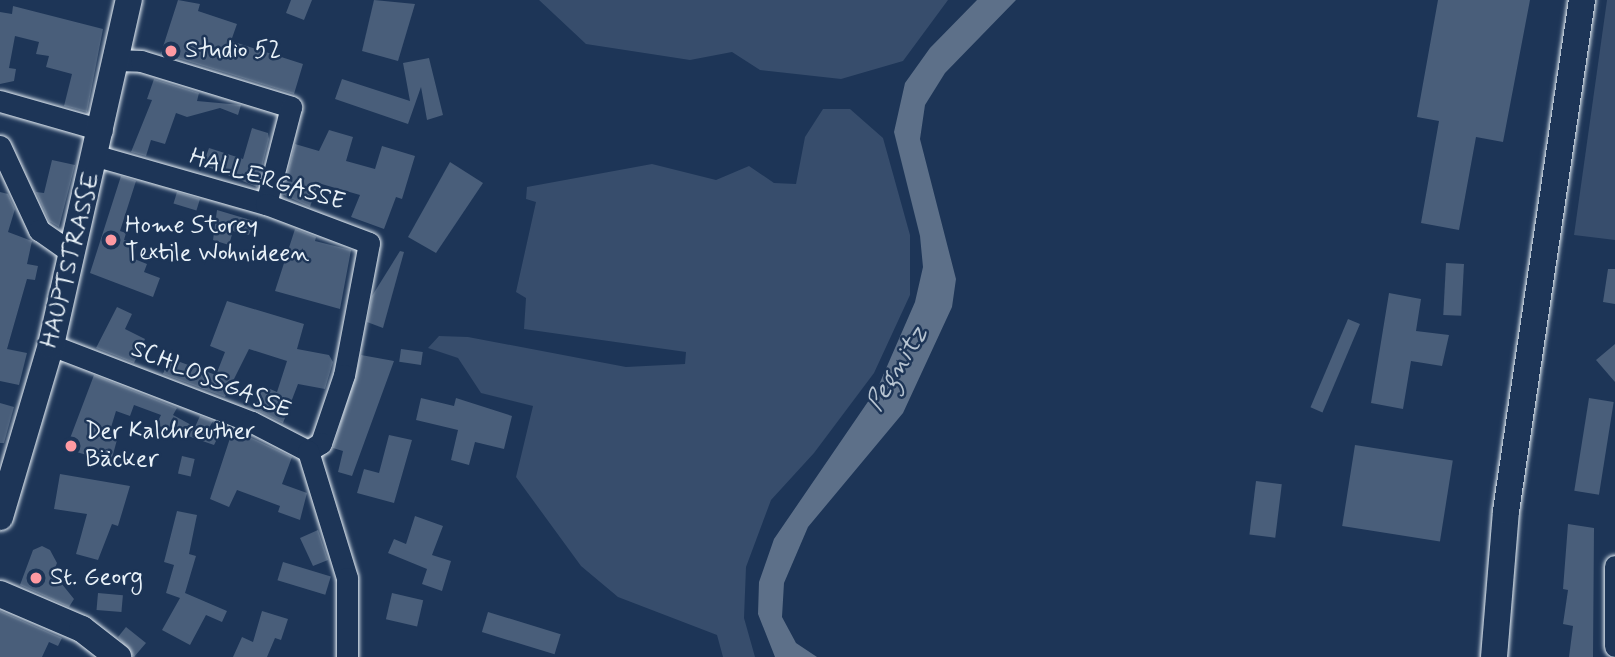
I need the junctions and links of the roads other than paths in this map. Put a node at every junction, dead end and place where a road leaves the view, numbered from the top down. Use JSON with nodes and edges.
{"nodes":[{"id":1,"x":129,"y":0,"type":"edge"},
{"id":2,"x":1583,"y":0,"type":"edge"},
{"id":3,"x":116,"y":60,"type":"junction"},
{"id":4,"x":0,"y":101,"type":"edge"},
{"id":5,"x":102,"y":130,"type":"junction"},
{"id":6,"x":0,"y":146,"type":"edge"},
{"id":7,"x":97,"y":156,"type":"junction"},
{"id":8,"x":266,"y":204,"type":"junction"},
{"id":9,"x":72,"y":253,"type":"junction"},
{"id":10,"x":51,"y":345,"type":"junction"},
{"id":11,"x":308,"y":451,"type":"junction"},
{"id":12,"x":0,"y":517,"type":"edge"},
{"id":13,"x":1615,"y":566,"type":"edge"},
{"id":14,"x":0,"y":594,"type":"edge"},
{"id":15,"x":1615,"y":646,"type":"edge"},
{"id":16,"x":118,"y":657,"type":"edge"},
{"id":17,"x":347,"y":657,"type":"edge"},
{"id":18,"x":1494,"y":657,"type":"edge"}],
"edges":[{"from":1,"to":3,"type":"main road","name":"HAUPTSTRASSE"},
{"from":2,"to":18,"type":"main road"},
{"from":3,"to":5,"type":"main road","name":"HAUPTSTRASSE"},
{"from":3,"to":8,"type":"street"},
{"from":4,"to":5,"type":"street"},
{"from":5,"to":7,"type":"main road","name":"HAUPTSTRASSE"},
{"from":6,"to":9,"type":"street"},
{"from":7,"to":8,"type":"street","name":"HALLERGASSE"},
{"from":7,"to":9,"type":"main road","name":"HAUPTSTRASSE"},
{"from":8,"to":11,"type":"street","name":"HALLERGASSE"},
{"from":9,"to":10,"type":"main road","name":"HAUPTSTRASSE"},
{"from":10,"to":11,"type":"street","name":"SCHLOSSGASSE"},
{"from":10,"to":12,"type":"main road","name":"HAUPTSTRASSE"},
{"from":11,"to":17,"type":"street","name":"SCHLOSSGASSE"},
{"from":13,"to":15,"type":"street"},
{"from":14,"to":16,"type":"main road"}]}
